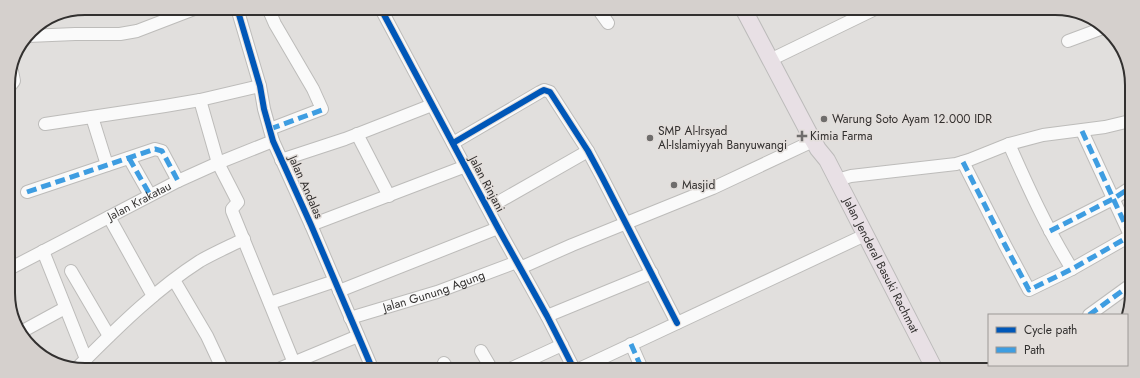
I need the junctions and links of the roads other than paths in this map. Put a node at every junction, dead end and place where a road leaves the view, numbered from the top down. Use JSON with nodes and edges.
{"nodes":[{"id":1,"x":178,"y":15,"type":"edge"},
{"id":2,"x":239,"y":15,"type":"edge"},
{"id":3,"x":271,"y":15,"type":"edge"},
{"id":4,"x":384,"y":15,"type":"edge"},
{"id":5,"x":602,"y":15,"type":"edge"},
{"id":6,"x":747,"y":15,"type":"edge"},
{"id":7,"x":756,"y":15,"type":"edge"},
{"id":8,"x":864,"y":15,"type":"edge"},
{"id":9,"x":608,"y":23,"type":"dead end"},
{"id":10,"x":1098,"y":30,"type":"edge"},
{"id":11,"x":35,"y":36,"type":"edge"},
{"id":12,"x":1068,"y":41,"type":"dead end"},
{"id":13,"x":774,"y":58,"type":"junction"},
{"id":14,"x":260,"y":86,"type":"junction"},
{"id":15,"x":200,"y":100,"type":"junction"},
{"id":16,"x":432,"y":105,"type":"junction"},
{"id":17,"x":92,"y":117,"type":"junction"},
{"id":18,"x":1125,"y":122,"type":"edge"},
{"id":19,"x":45,"y":124,"type":"dead end"},
{"id":20,"x":270,"y":129,"type":"junction"},
{"id":21,"x":1082,"y":131,"type":"junction"},
{"id":22,"x":357,"y":134,"type":"junction"},
{"id":23,"x":273,"y":141,"type":"junction"},
{"id":24,"x":813,"y":141,"type":"junction"},
{"id":25,"x":453,"y":143,"type":"junction"},
{"id":26,"x":1009,"y":144,"type":"junction"},
{"id":27,"x":588,"y":151,"type":"junction"},
{"id":28,"x":128,"y":158,"type":"junction"},
{"id":29,"x":281,"y":160,"type":"junction"},
{"id":30,"x":827,"y":160,"type":"junction"},
{"id":31,"x":963,"y":162,"type":"junction"},
{"id":32,"x":218,"y":163,"type":"junction"},
{"id":33,"x":107,"y":165,"type":"junction"},
{"id":34,"x":466,"y":166,"type":"junction"},
{"id":35,"x":837,"y":180,"type":"junction"},
{"id":36,"x":178,"y":181,"type":"junction"},
{"id":37,"x":1125,"y":191,"type":"edge"},
{"id":38,"x":27,"y":192,"type":"dead end"},
{"id":39,"x":150,"y":195,"type":"junction"},
{"id":40,"x":389,"y":196,"type":"junction"},
{"id":41,"x":1113,"y":199,"type":"junction"},
{"id":42,"x":488,"y":208,"type":"junction"},
{"id":43,"x":110,"y":217,"type":"junction"},
{"id":44,"x":625,"y":223,"type":"junction"},
{"id":45,"x":311,"y":225,"type":"junction"},
{"id":46,"x":1125,"y":225,"type":"edge"},
{"id":47,"x":498,"y":228,"type":"junction"},
{"id":48,"x":1050,"y":231,"type":"junction"},
{"id":49,"x":865,"y":235,"type":"junction"},
{"id":50,"x":244,"y":239,"type":"junction"},
{"id":51,"x":1125,"y":239,"type":"edge"},
{"id":52,"x":43,"y":251,"type":"junction"},
{"id":53,"x":518,"y":265,"type":"junction"},
{"id":54,"x":15,"y":266,"type":"edge"},
{"id":55,"x":1072,"y":269,"type":"junction"},
{"id":56,"x":71,"y":271,"type":"dead end"},
{"id":57,"x":652,"y":273,"type":"junction"},
{"id":58,"x":174,"y":280,"type":"junction"},
{"id":59,"x":337,"y":286,"type":"junction"},
{"id":60,"x":1125,"y":290,"type":"edge"},
{"id":61,"x":154,"y":296,"type":"junction"},
{"id":62,"x":270,"y":303,"type":"junction"},
{"id":63,"x":65,"y":308,"type":"junction"},
{"id":64,"x":1090,"y":314,"type":"edge"},
{"id":65,"x":547,"y":316,"type":"junction"},
{"id":66,"x":350,"y":318,"type":"junction"},
{"id":67,"x":677,"y":323,"type":"junction"},
{"id":68,"x":25,"y":330,"type":"edge"},
{"id":69,"x":109,"y":336,"type":"junction"},
{"id":70,"x":358,"y":336,"type":"junction"},
{"id":71,"x":631,"y":344,"type":"junction"},
{"id":72,"x":562,"y":345,"type":"junction"},
{"id":73,"x":482,"y":351,"type":"dead end"},
{"id":74,"x":82,"y":363,"type":"edge"},
{"id":75,"x":220,"y":363,"type":"edge"},
{"id":76,"x":294,"y":363,"type":"edge"},
{"id":77,"x":299,"y":363,"type":"edge"},
{"id":78,"x":370,"y":363,"type":"edge"},
{"id":79,"x":488,"y":363,"type":"edge"},
{"id":80,"x":523,"y":363,"type":"edge"},
{"id":81,"x":571,"y":363,"type":"edge"},
{"id":82,"x":591,"y":363,"type":"edge"},
{"id":83,"x":639,"y":363,"type":"edge"},
{"id":84,"x":931,"y":363,"type":"edge"}],
"edges":[{"from":1,"to":11,"type":"street"},
{"from":2,"to":14,"type":"street","name":"Jalan Andalas"},
{"from":3,"to":20,"type":"street"},
{"from":4,"to":16,"type":"street","name":"Jalan Rinjani"},
{"from":5,"to":9,"type":"street"},
{"from":6,"to":13,"type":"main road","name":"Jalan Jenderal Basuki Rachmat"},
{"from":7,"to":13,"type":"main road","name":"Jalan Jenderal Basuki Rachmat"},
{"from":8,"to":13,"type":"street"},
{"from":10,"to":12,"type":"street"},
{"from":13,"to":24,"type":"main road","name":"Jalan Jenderal Basuki Rachmat"},
{"from":13,"to":30,"type":"main road","name":"Jalan Jenderal Basuki Rachmat"},
{"from":14,"to":15,"type":"street"},
{"from":14,"to":20,"type":"street","name":"Jalan Andalas"},
{"from":15,"to":17,"type":"street"},
{"from":15,"to":32,"type":"street"},
{"from":16,"to":22,"type":"street"},
{"from":16,"to":25,"type":"street","name":"Jalan Rinjani"},
{"from":17,"to":19,"type":"street"},
{"from":17,"to":33,"type":"street"},
{"from":18,"to":21,"type":"street"},
{"from":20,"to":23,"type":"street","name":"Jalan Andalas"},
{"from":21,"to":26,"type":"street"},
{"from":21,"to":41,"type":"street"},
{"from":22,"to":29,"type":"street"},
{"from":22,"to":40,"type":"street"},
{"from":23,"to":29,"type":"street","name":"Jalan Andalas"},
{"from":23,"to":32,"type":"street","name":"Jalan Krakatau"},
{"from":24,"to":30,"type":"main road","name":"Jalan Jenderal Basuki Rachmat"},
{"from":24,"to":44,"type":"street","name":"Jalan Gunung Agung"},
{"from":25,"to":27,"type":"street"},
{"from":25,"to":34,"type":"street","name":"Jalan Rinjani"},
{"from":26,"to":31,"type":"street"},
{"from":26,"to":48,"type":"street"},
{"from":27,"to":42,"type":"street"},
{"from":27,"to":44,"type":"street"},
{"from":28,"to":33,"type":"street"},
{"from":28,"to":36,"type":"street"},
{"from":28,"to":39,"type":"street"},
{"from":29,"to":45,"type":"street","name":"Jalan Andalas"},
{"from":30,"to":35,"type":"main road","name":"Jalan Jenderal Basuki Rachmat"},
{"from":31,"to":35,"type":"street"},
{"from":31,"to":55,"type":"street"},
{"from":32,"to":36,"type":"street","name":"Jalan Krakatau"},
{"from":32,"to":50,"type":"street"},
{"from":33,"to":38,"type":"street"},
{"from":34,"to":40,"type":"street"},
{"from":34,"to":42,"type":"street","name":"Jalan Rinjani"},
{"from":35,"to":49,"type":"main road","name":"Jalan Jenderal Basuki Rachmat"},
{"from":36,"to":39,"type":"street","name":"Jalan Krakatau"},
{"from":37,"to":41,"type":"street"},
{"from":39,"to":43,"type":"street","name":"Jalan Krakatau"},
{"from":40,"to":45,"type":"street"},
{"from":41,"to":46,"type":"street"},
{"from":41,"to":48,"type":"street"},
{"from":42,"to":47,"type":"street","name":"Jalan Rinjani"},
{"from":43,"to":52,"type":"street","name":"Jalan Krakatau"},
{"from":43,"to":61,"type":"street"},
{"from":44,"to":53,"type":"street","name":"Jalan Gunung Agung"},
{"from":44,"to":57,"type":"street"},
{"from":45,"to":59,"type":"street","name":"Jalan Andalas"},
{"from":47,"to":53,"type":"street","name":"Jalan Rinjani"},
{"from":47,"to":59,"type":"street"},
{"from":48,"to":55,"type":"street"},
{"from":49,"to":67,"type":"street"},
{"from":49,"to":84,"type":"main road","name":"Jalan Jenderal Basuki Rachmat"},
{"from":50,"to":58,"type":"street"},
{"from":50,"to":62,"type":"street"},
{"from":51,"to":55,"type":"street"},
{"from":52,"to":54,"type":"street","name":"Jalan Krakatau"},
{"from":52,"to":63,"type":"street"},
{"from":53,"to":65,"type":"street","name":"Jalan Rinjani"},
{"from":53,"to":66,"type":"street","name":"Jalan Gunung Agung"},
{"from":56,"to":69,"type":"street"},
{"from":57,"to":65,"type":"street"},
{"from":57,"to":67,"type":"street"},
{"from":58,"to":61,"type":"street"},
{"from":58,"to":75,"type":"street"},
{"from":59,"to":62,"type":"street"},
{"from":59,"to":66,"type":"street","name":"Jalan Andalas"},
{"from":60,"to":64,"type":"street"},
{"from":61,"to":69,"type":"street"},
{"from":62,"to":76,"type":"street"},
{"from":63,"to":68,"type":"street"},
{"from":63,"to":74,"type":"street"},
{"from":65,"to":72,"type":"street","name":"Jalan Rinjani"},
{"from":66,"to":70,"type":"street","name":"Jalan Andalas"},
{"from":67,"to":71,"type":"street"},
{"from":69,"to":74,"type":"street"},
{"from":70,"to":77,"type":"street"},
{"from":70,"to":78,"type":"street","name":"Jalan Andalas"},
{"from":71,"to":82,"type":"street"},
{"from":71,"to":83,"type":"street"},
{"from":72,"to":80,"type":"street"},
{"from":72,"to":81,"type":"street","name":"Jalan Rinjani"},
{"from":73,"to":79,"type":"street"}]}
